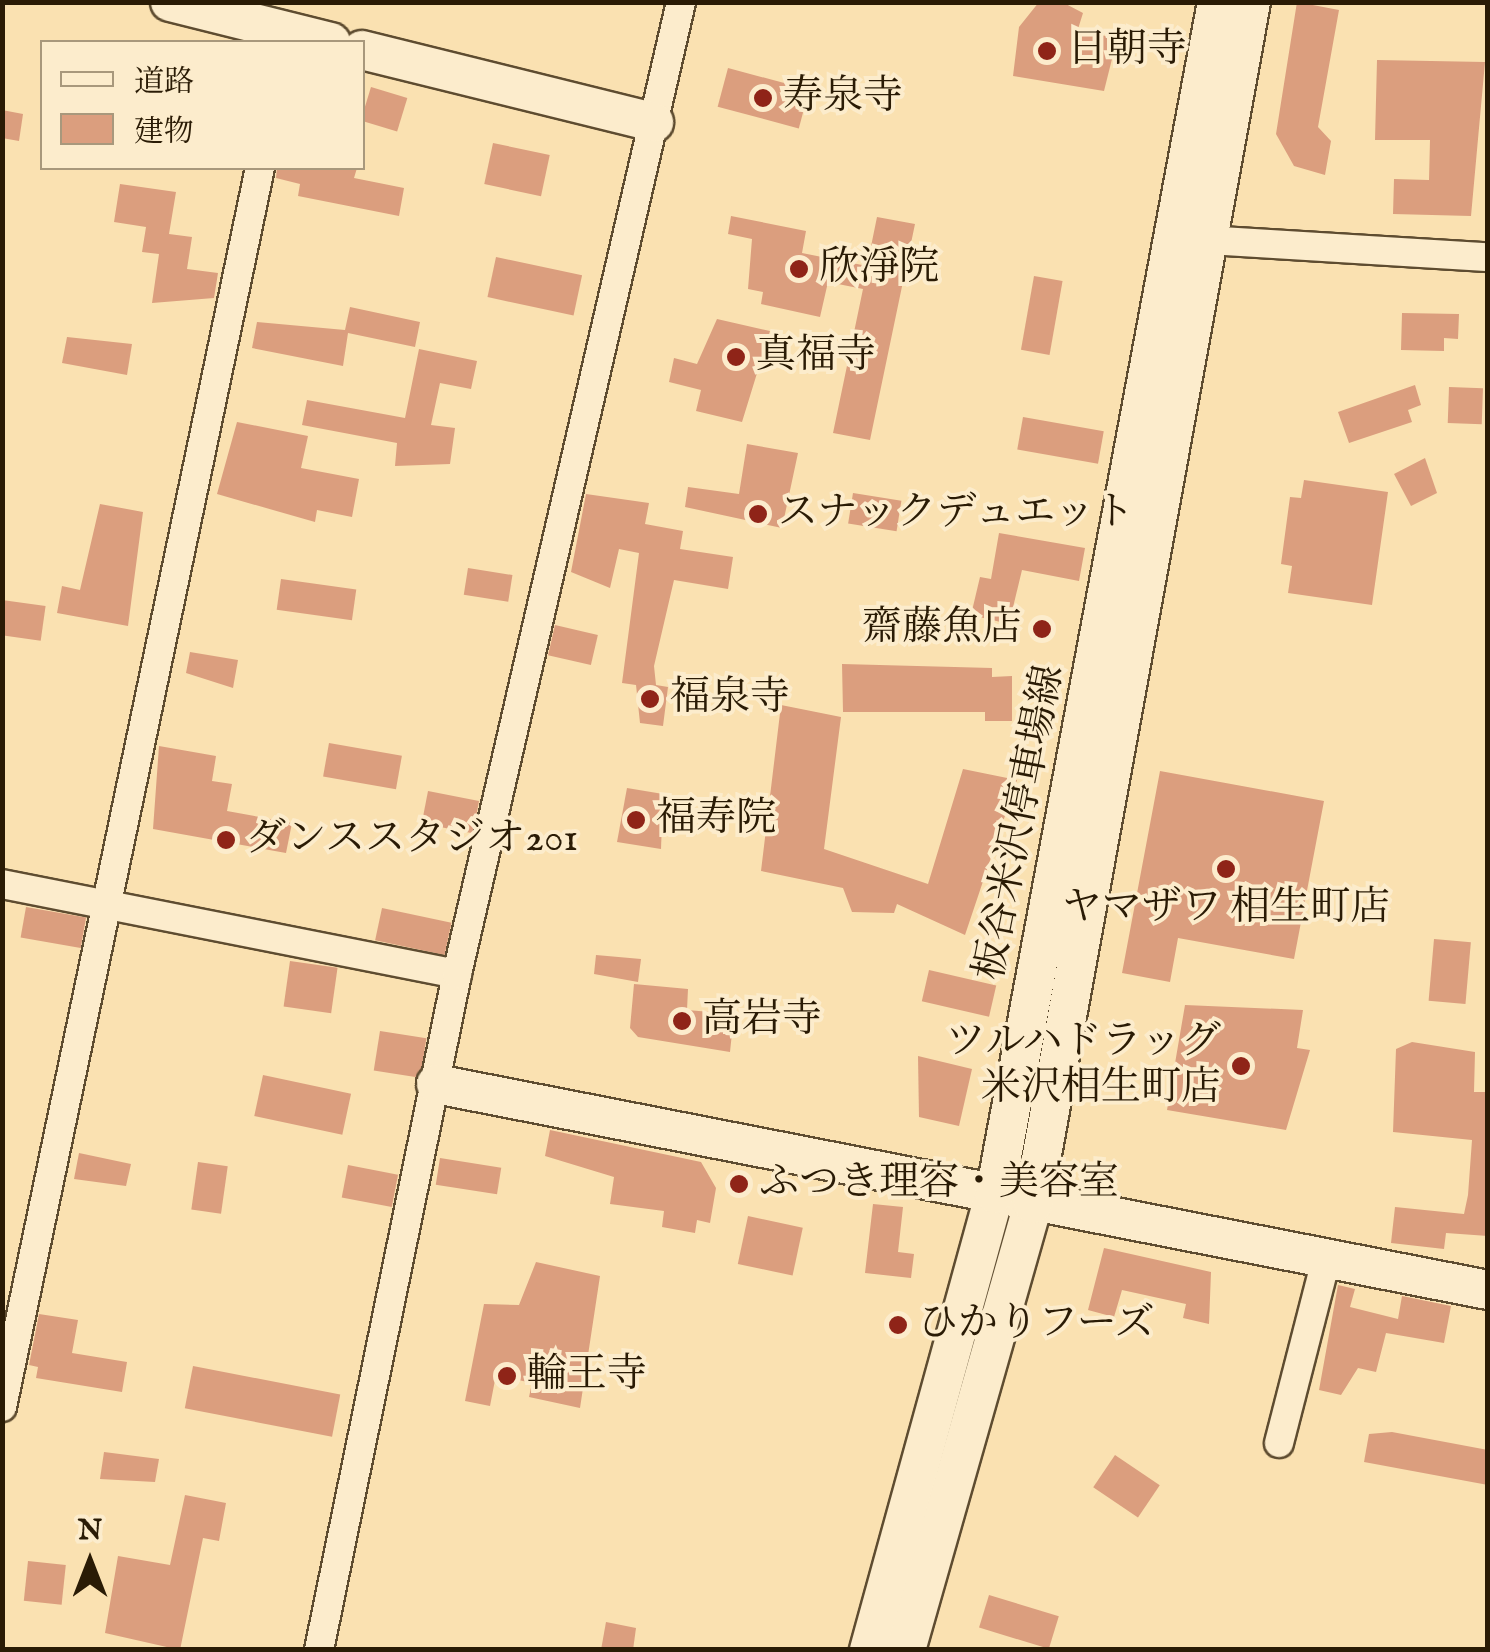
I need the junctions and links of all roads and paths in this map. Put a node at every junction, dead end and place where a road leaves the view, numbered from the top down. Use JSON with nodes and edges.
{"nodes":[{"id":1,"x":170,"y":2,"type":"edge"},
{"id":2,"x":681,"y":2,"type":"edge"},
{"id":3,"x":1217,"y":2,"type":"edge"},
{"id":4,"x":1251,"y":2,"type":"edge"},
{"id":5,"x":290,"y":26,"type":"edge"},
{"id":6,"x":326,"y":40,"type":"edge"},
{"id":7,"x":365,"y":51,"type":"edge"},
{"id":8,"x":654,"y":122,"type":"junction"},
{"id":9,"x":260,"y":170,"type":"edge"},
{"id":10,"x":1172,"y":237,"type":"junction"},
{"id":11,"x":1212,"y":242,"type":"junction"},
{"id":12,"x":1488,"y":257,"type":"edge"},
{"id":13,"x":2,"y":884,"type":"edge"},
{"id":14,"x":102,"y":903,"type":"junction"},
{"id":15,"x":457,"y":974,"type":"junction"},
{"id":16,"x":436,"y":1084,"type":"junction"},
{"id":17,"x":995,"y":1194,"type":"junction"},
{"id":18,"x":1033,"y":1204,"type":"junction"},
{"id":19,"x":1326,"y":1260,"type":"junction"},
{"id":20,"x":1488,"y":1290,"type":"edge"},
{"id":21,"x":2,"y":1406,"type":"edge"},
{"id":22,"x":1278,"y":1443,"type":"dead end"},
{"id":23,"x":319,"y":1650,"type":"edge"},
{"id":24,"x":869,"y":1650,"type":"edge"},
{"id":25,"x":906,"y":1650,"type":"edge"}],
"edges":[{"from":1,"to":5,"type":"main road"},
{"from":2,"to":8,"type":"street"},
{"from":3,"to":10,"type":"main road","name":"板谷米沢停車場線"},
{"from":4,"to":11,"type":"main road","name":"板谷米沢停車場線"},
{"from":5,"to":6,"type":"main road"},
{"from":7,"to":8,"type":"main road"},
{"from":8,"to":15,"type":"street"},
{"from":9,"to":14,"type":"street"},
{"from":10,"to":11,"type":"street"},
{"from":10,"to":17,"type":"main road","name":"板谷米沢停車場線"},
{"from":11,"to":12,"type":"street"},
{"from":11,"to":18,"type":"main road","name":"板谷米沢停車場線"},
{"from":13,"to":14,"type":"street"},
{"from":14,"to":15,"type":"street"},
{"from":14,"to":21,"type":"street"},
{"from":15,"to":16,"type":"street"},
{"from":16,"to":17,"type":"main road"},
{"from":16,"to":23,"type":"street"},
{"from":17,"to":18,"type":"main road"},
{"from":17,"to":24,"type":"main road","name":"板谷米沢停車場線"},
{"from":18,"to":19,"type":"main road"},
{"from":18,"to":25,"type":"main road","name":"板谷米沢停車場線"},
{"from":19,"to":20,"type":"main road"},
{"from":19,"to":22,"type":"street"}]}
